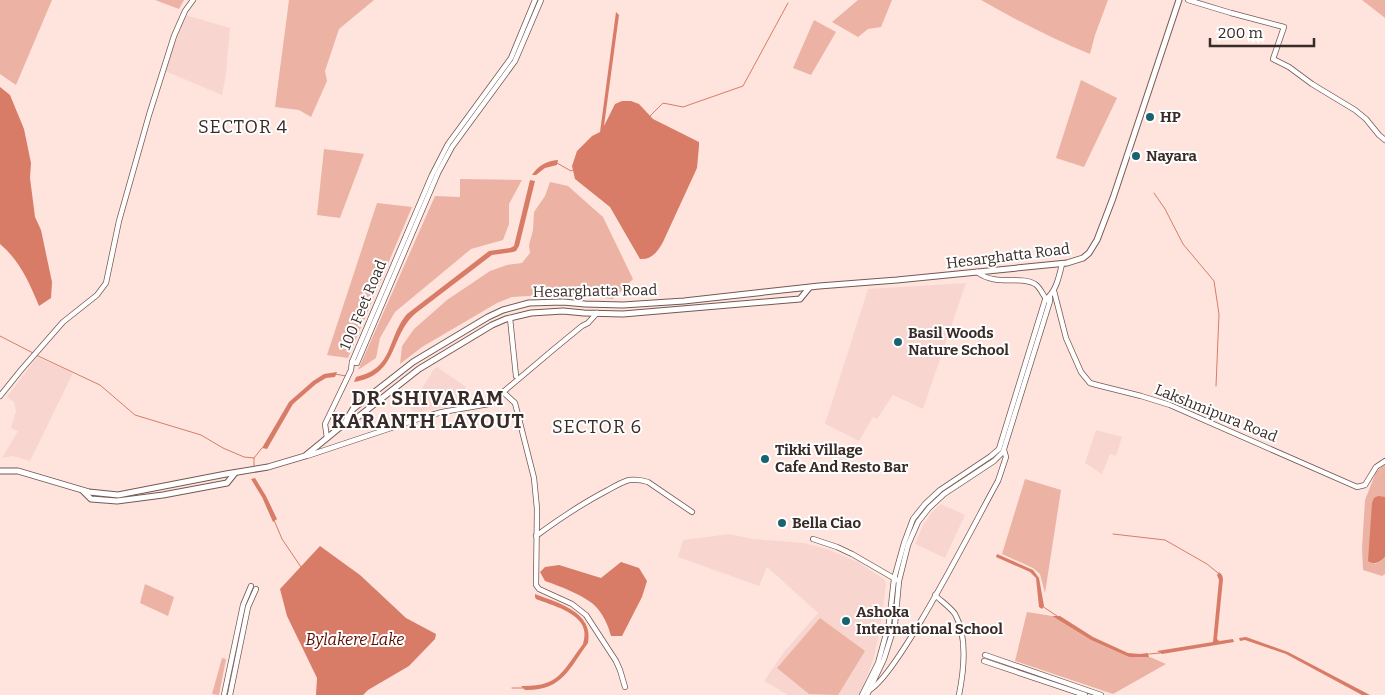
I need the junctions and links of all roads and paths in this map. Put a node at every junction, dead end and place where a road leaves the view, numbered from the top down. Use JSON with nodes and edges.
{"nodes":[{"id":1,"x":193,"y":0,"type":"edge"},
{"id":2,"x":535,"y":0,"type":"edge"},
{"id":3,"x":541,"y":0,"type":"edge"},
{"id":4,"x":1179,"y":0,"type":"edge"},
{"id":5,"x":1188,"y":0,"type":"edge"},
{"id":6,"x":1385,"y":140,"type":"edge"},
{"id":7,"x":1062,"y":264,"type":"junction"},
{"id":8,"x":977,"y":272,"type":"junction"},
{"id":9,"x":810,"y":287,"type":"junction"},
{"id":10,"x":1054,"y":291,"type":"junction"},
{"id":11,"x":1049,"y":299,"type":"junction"},
{"id":12,"x":597,"y":314,"type":"junction"},
{"id":13,"x":510,"y":318,"type":"junction"},
{"id":14,"x":352,"y":362,"type":"junction"},
{"id":15,"x":516,"y":376,"type":"dead end"},
{"id":16,"x":503,"y":392,"type":"junction"},
{"id":17,"x":0,"y":396,"type":"edge"},
{"id":18,"x":344,"y":424,"type":"junction"},
{"id":19,"x":327,"y":438,"type":"junction"},
{"id":20,"x":1002,"y":448,"type":"junction"},
{"id":21,"x":305,"y":456,"type":"junction"},
{"id":22,"x":1385,"y":461,"type":"edge"},
{"id":23,"x":0,"y":471,"type":"edge"},
{"id":24,"x":236,"y":472,"type":"junction"},
{"id":25,"x":81,"y":490,"type":"junction"},
{"id":26,"x":692,"y":512,"type":"dead end"},
{"id":27,"x":536,"y":536,"type":"junction"},
{"id":28,"x":813,"y":539,"type":"dead end"},
{"id":29,"x":896,"y":580,"type":"junction"},
{"id":30,"x":935,"y":595,"type":"junction"},
{"id":31,"x":625,"y":687,"type":"dead end"},
{"id":32,"x":865,"y":693,"type":"edge"},
{"id":33,"x":224,"y":695,"type":"edge"},
{"id":34,"x":230,"y":695,"type":"edge"},
{"id":35,"x":960,"y":695,"type":"edge"},
{"id":36,"x":1085,"y":695,"type":"edge"},
{"id":37,"x":1101,"y":695,"type":"edge"}],
"edges":[{"from":1,"to":17,"type":"main road"},
{"from":2,"to":14,"type":"main road","name":"100 Feet Road"},
{"from":3,"to":14,"type":"main road","name":"100 Feet Road"},
{"from":4,"to":7,"type":"main road","name":"Hesarghatta Road"},
{"from":5,"to":6,"type":"main road"},
{"from":7,"to":8,"type":"main road","name":"Hesarghatta Road"},
{"from":7,"to":10,"type":"main road"},
{"from":8,"to":9,"type":"main road","name":"Hesarghatta Road"},
{"from":8,"to":11,"type":"main road"},
{"from":9,"to":12,"type":"main road","name":"Hesarghatta Road"},
{"from":9,"to":18,"type":"main road","name":"Hesarghatta Road"},
{"from":10,"to":11,"type":"main road"},
{"from":10,"to":22,"type":"main road","name":"Lakshmipura Road"},
{"from":11,"to":20,"type":"main road"},
{"from":12,"to":13,"type":"main road","name":"Hesarghatta Road"},
{"from":12,"to":16,"type":"main road","name":"Hesarghatta Road"},
{"from":13,"to":15,"type":"main road"},
{"from":13,"to":18,"type":"main road","name":"Hesarghatta Road"},
{"from":14,"to":19,"type":"main road"},
{"from":16,"to":21,"type":"main road","name":"Hesarghatta Road"},
{"from":16,"to":27,"type":"main road"},
{"from":18,"to":19,"type":"main road"},
{"from":19,"to":21,"type":"main road"},
{"from":20,"to":29,"type":"main road"},
{"from":20,"to":30,"type":"main road"},
{"from":21,"to":24,"type":"main road","name":"Hesarghatta Road"},
{"from":23,"to":25,"type":"main road","name":"Hesarghatta Road"},
{"from":24,"to":25,"type":"main road","name":"Hesarghatta Road"},
{"from":24,"to":25,"type":"main road","name":"Hesarghatta Road"},
{"from":26,"to":27,"type":"main road"},
{"from":27,"to":31,"type":"main road"},
{"from":28,"to":29,"type":"main road"},
{"from":29,"to":32,"type":"main road"},
{"from":30,"to":32,"type":"main road"},
{"from":30,"to":35,"type":"main road"},
{"from":33,"to":34,"type":"main road"},
{"from":36,"to":37,"type":"main road"}]}
